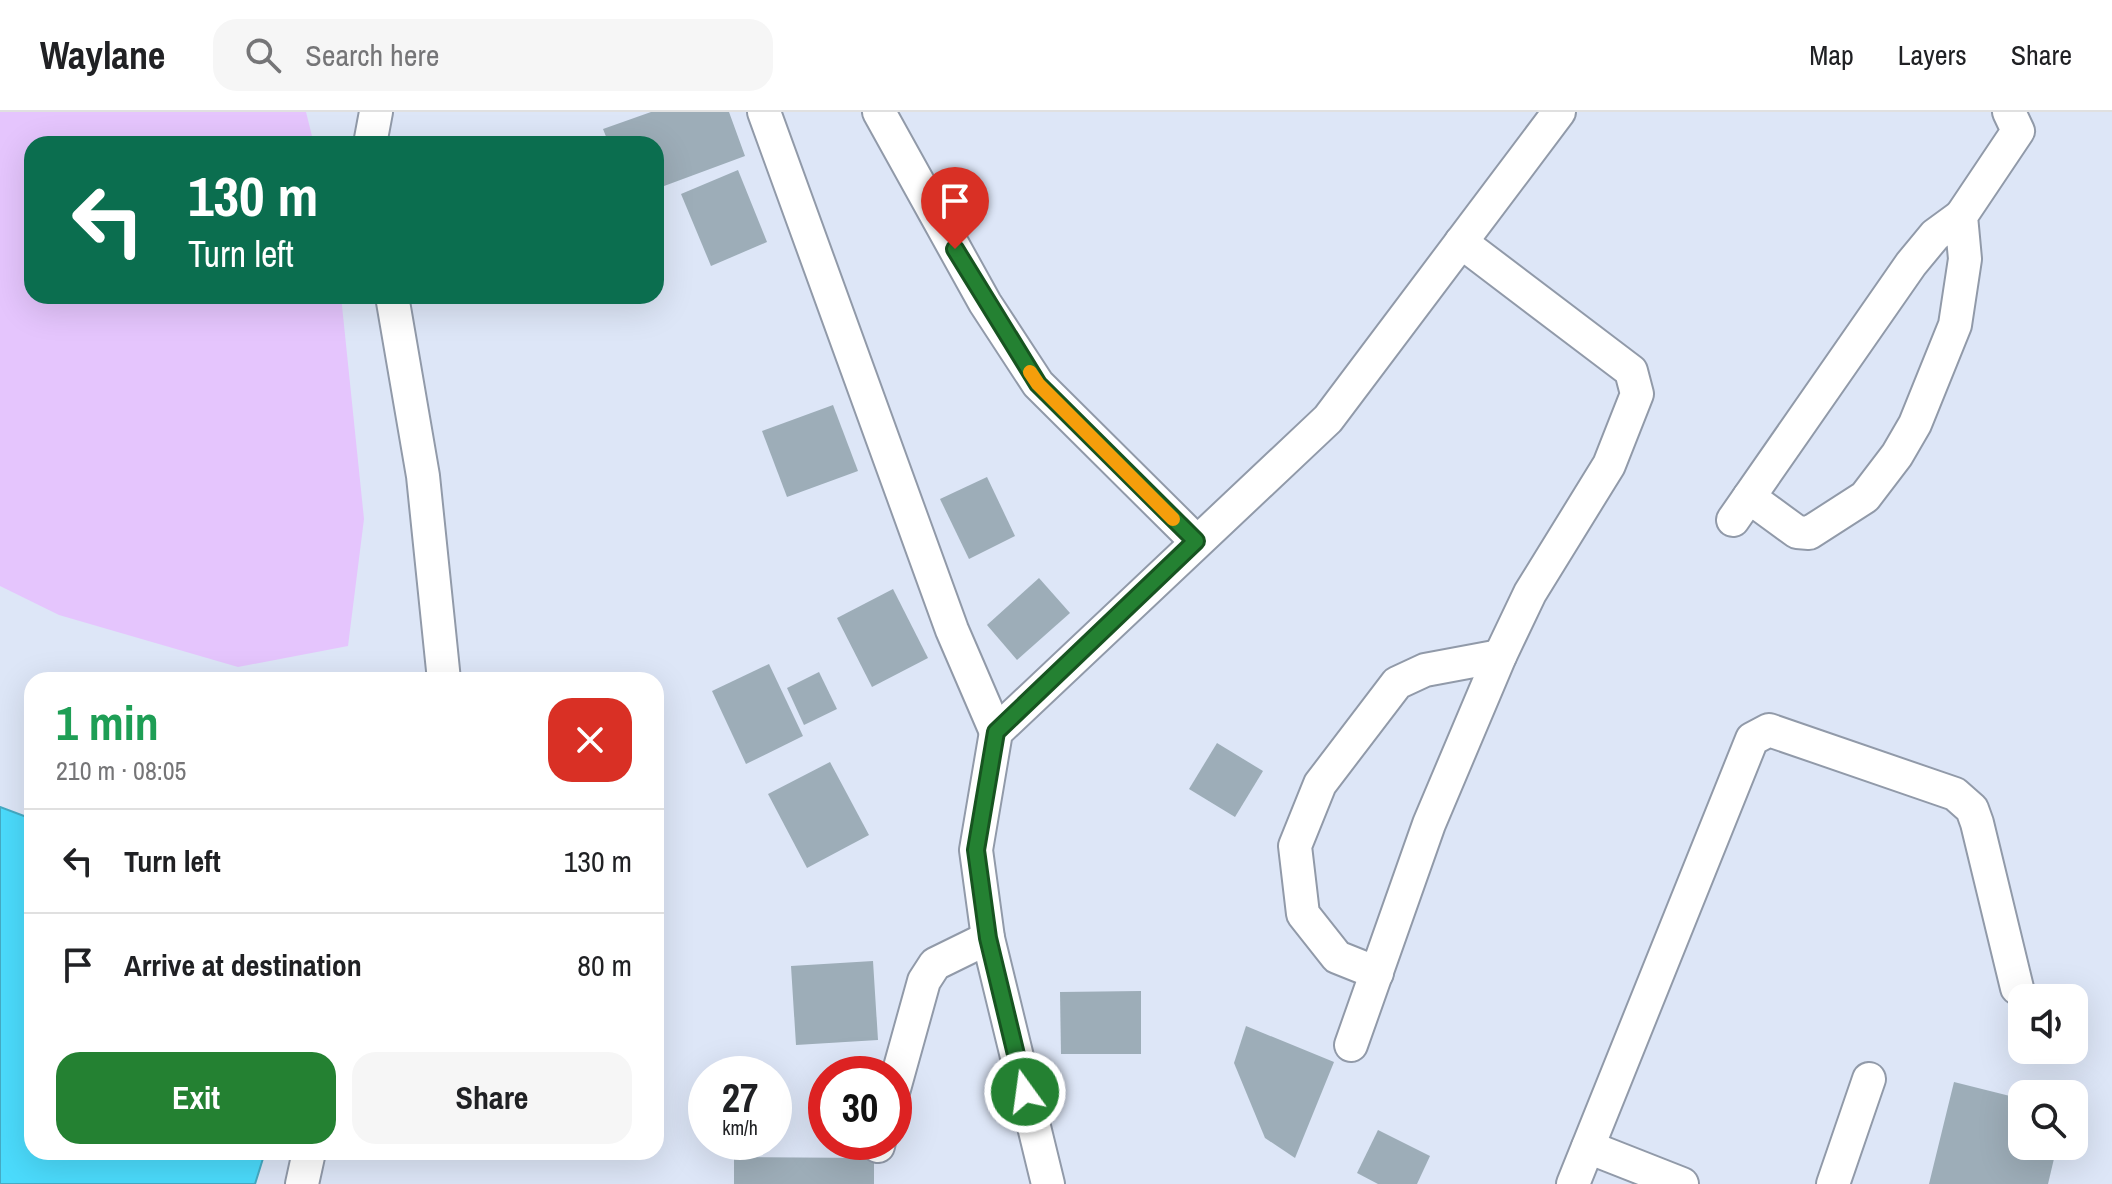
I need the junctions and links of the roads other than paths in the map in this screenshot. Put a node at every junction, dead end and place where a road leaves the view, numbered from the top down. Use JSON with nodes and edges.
{"nodes":[{"id":1,"x":376,"y":112,"type":"edge"},
{"id":2,"x":764,"y":112,"type":"edge"},
{"id":3,"x":879,"y":112,"type":"edge"},
{"id":4,"x":1559,"y":112,"type":"edge"},
{"id":5,"x":2009,"y":112,"type":"edge"},
{"id":6,"x":372,"y":136,"type":"edge"},
{"id":7,"x":1961,"y":216,"type":"junction"},
{"id":8,"x":1461,"y":242,"type":"junction"},
{"id":9,"x":393,"y":304,"type":"edge"},
{"id":10,"x":1196,"y":541,"type":"junction"},
{"id":11,"x":1500,"y":656,"type":"junction"},
{"id":12,"x":443,"y":672,"type":"edge"},
{"id":13,"x":996,"y":732,"type":"junction"},
{"id":14,"x":988,"y":938,"type":"junction"},
{"id":15,"x":1377,"y":973,"type":"junction"},
{"id":16,"x":2016,"y":984,"type":"edge"},
{"id":17,"x":1351,"y":1045,"type":"dead end"},
{"id":18,"x":903,"y":1056,"type":"edge"},
{"id":19,"x":1869,"y":1079,"type":"dead end"},
{"id":20,"x":1588,"y":1147,"type":"junction"},
{"id":21,"x":307,"y":1160,"type":"edge"},
{"id":22,"x":302,"y":1184,"type":"edge"},
{"id":23,"x":1048,"y":1184,"type":"edge"},
{"id":24,"x":1573,"y":1184,"type":"edge"},
{"id":25,"x":1682,"y":1184,"type":"edge"},
{"id":26,"x":1833,"y":1184,"type":"edge"}],
"edges":[{"from":1,"to":6,"type":"street"},
{"from":2,"to":13,"type":"street"},
{"from":3,"to":10,"type":"street"},
{"from":4,"to":8,"type":"street"},
{"from":5,"to":7,"type":"street"},
{"from":7,"to":7,"type":"street"},
{"from":8,"to":10,"type":"street"},
{"from":8,"to":11,"type":"street"},
{"from":9,"to":12,"type":"street"},
{"from":10,"to":13,"type":"street"},
{"from":11,"to":15,"type":"street"},
{"from":11,"to":15,"type":"street"},
{"from":13,"to":14,"type":"street"},
{"from":14,"to":18,"type":"street"},
{"from":14,"to":23,"type":"street"},
{"from":15,"to":17,"type":"street"},
{"from":16,"to":20,"type":"street"},
{"from":19,"to":26,"type":"street"},
{"from":20,"to":24,"type":"street"},
{"from":20,"to":25,"type":"street"},
{"from":21,"to":22,"type":"street"}]}
